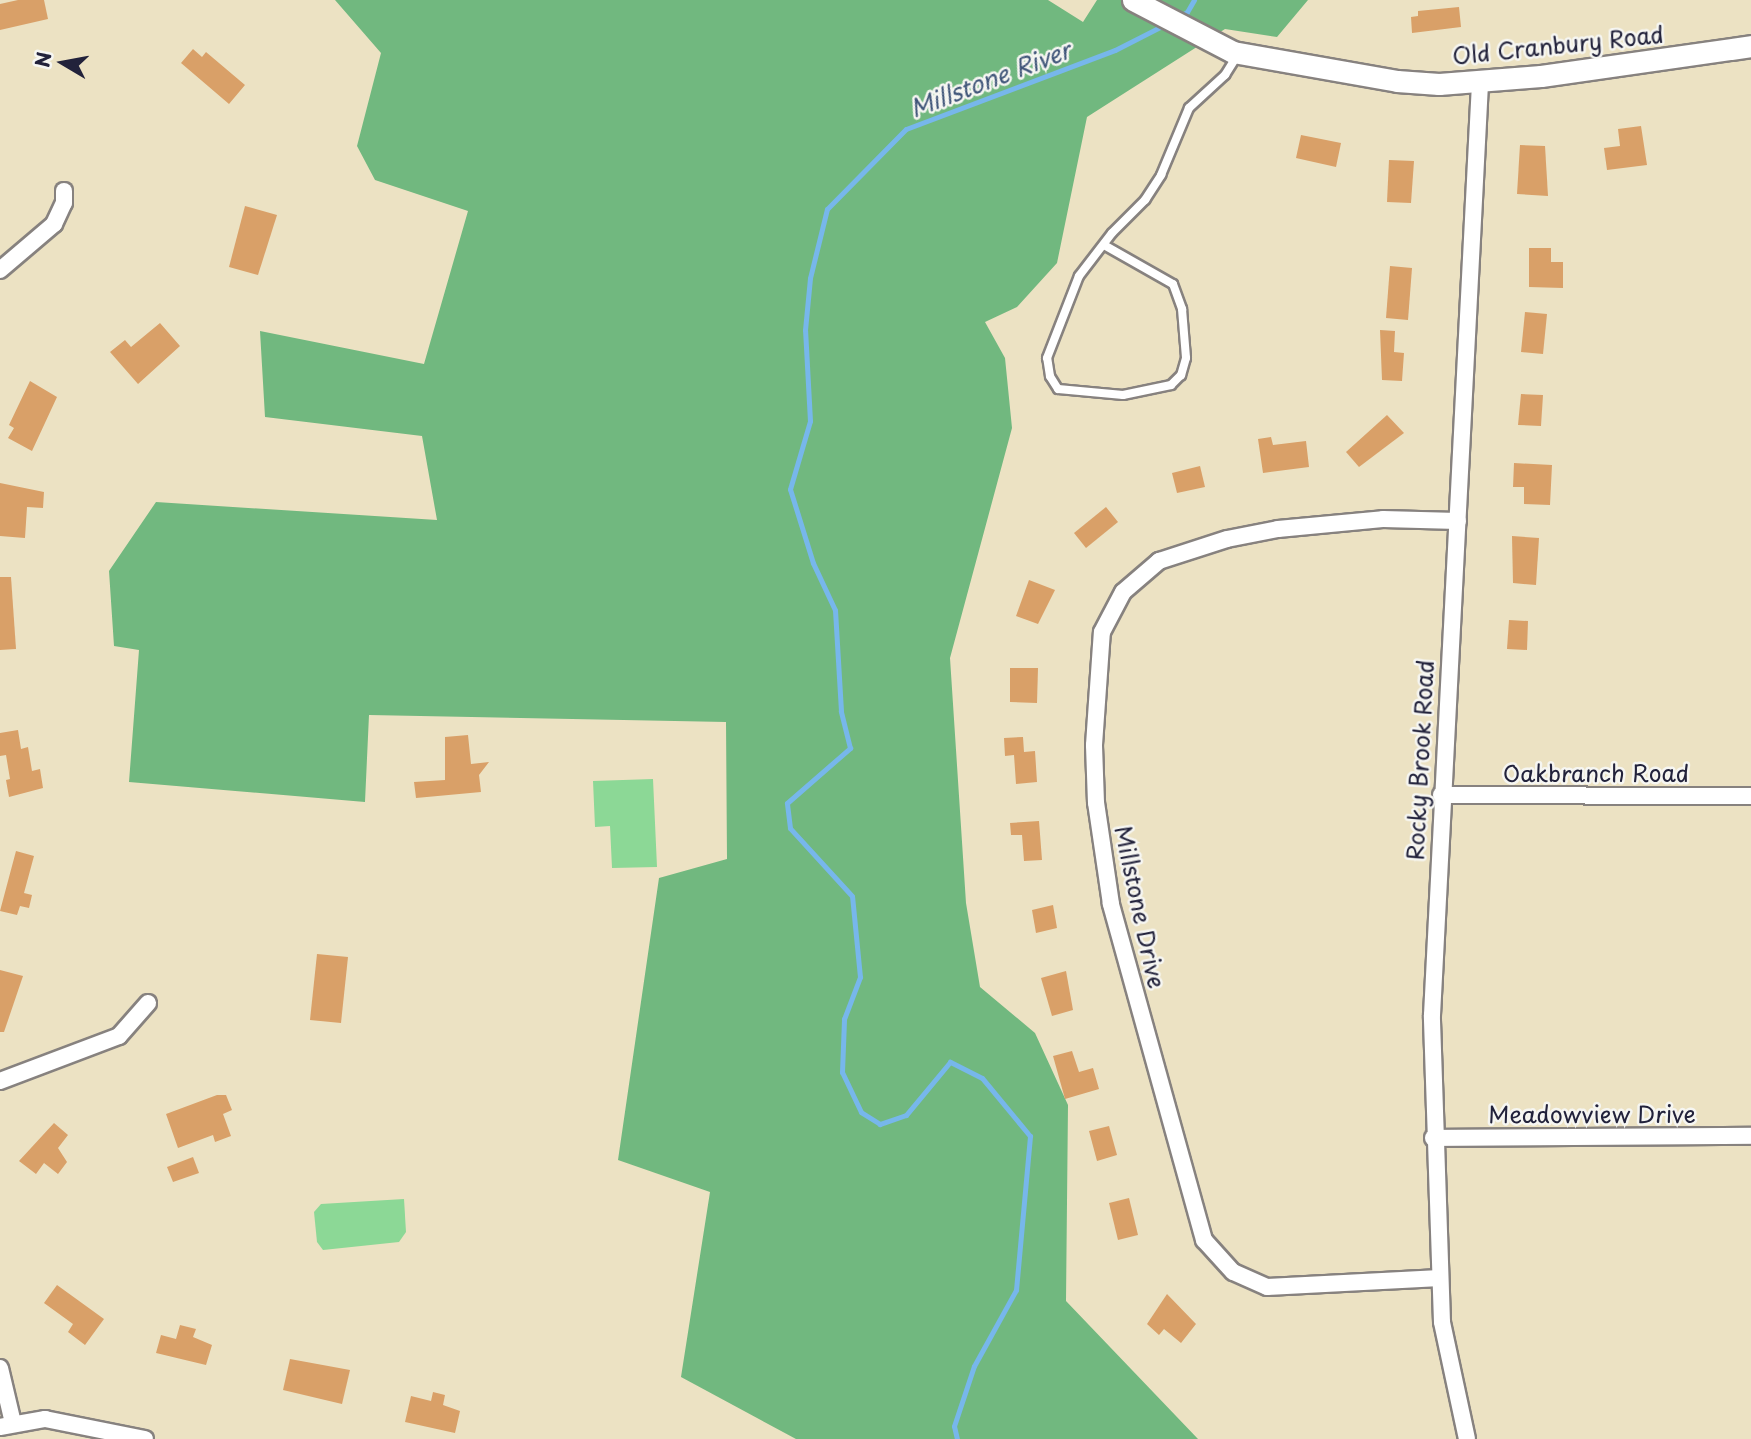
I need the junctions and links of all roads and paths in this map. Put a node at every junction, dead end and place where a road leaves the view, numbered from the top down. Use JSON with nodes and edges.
{"nodes":[{"id":1,"x":1141,"y":5,"type":"edge"},
{"id":2,"x":1751,"y":46,"type":"edge"},
{"id":3,"x":1238,"y":54,"type":"junction"},
{"id":4,"x":1480,"y":82,"type":"junction"},
{"id":5,"x":64,"y":191,"type":"dead end"},
{"id":6,"x":1104,"y":246,"type":"junction"},
{"id":7,"x":0,"y":270,"type":"edge"},
{"id":8,"x":1458,"y":521,"type":"junction"},
{"id":9,"x":1441,"y":795,"type":"junction"},
{"id":10,"x":1751,"y":796,"type":"edge"},
{"id":11,"x":148,"y":1003,"type":"dead end"},
{"id":12,"x":0,"y":1081,"type":"edge"},
{"id":13,"x":1751,"y":1136,"type":"edge"},
{"id":14,"x":1433,"y":1138,"type":"junction"},
{"id":15,"x":1440,"y":1278,"type":"junction"},
{"id":16,"x":0,"y":1368,"type":"edge"},
{"id":17,"x":7,"y":1425,"type":"edge"},
{"id":18,"x":145,"y":1439,"type":"edge"},
{"id":19,"x":1467,"y":1439,"type":"edge"}],
"edges":[{"from":1,"to":3,"type":"street","name":"Old Cranbury Road"},
{"from":2,"to":4,"type":"street","name":"Old Cranbury Road"},
{"from":3,"to":4,"type":"street","name":"Old Cranbury Road"},
{"from":3,"to":6,"type":"lane"},
{"from":4,"to":8,"type":"street","name":"Rocky Brook Road"},
{"from":5,"to":7,"type":"street"},
{"from":6,"to":6,"type":"lane"},
{"from":8,"to":9,"type":"street","name":"Rocky Brook Road"},
{"from":8,"to":15,"type":"street","name":"Millstone Drive"},
{"from":9,"to":10,"type":"street","name":"Oakbranch Road"},
{"from":9,"to":14,"type":"street","name":"Rocky Brook Road"},
{"from":11,"to":12,"type":"street"},
{"from":13,"to":14,"type":"street","name":"Meadowview Drive"},
{"from":14,"to":15,"type":"street","name":"Rocky Brook Road"},
{"from":15,"to":19,"type":"street","name":"Rocky Brook Road"},
{"from":16,"to":17,"type":"street"},
{"from":17,"to":18,"type":"street"}]}
